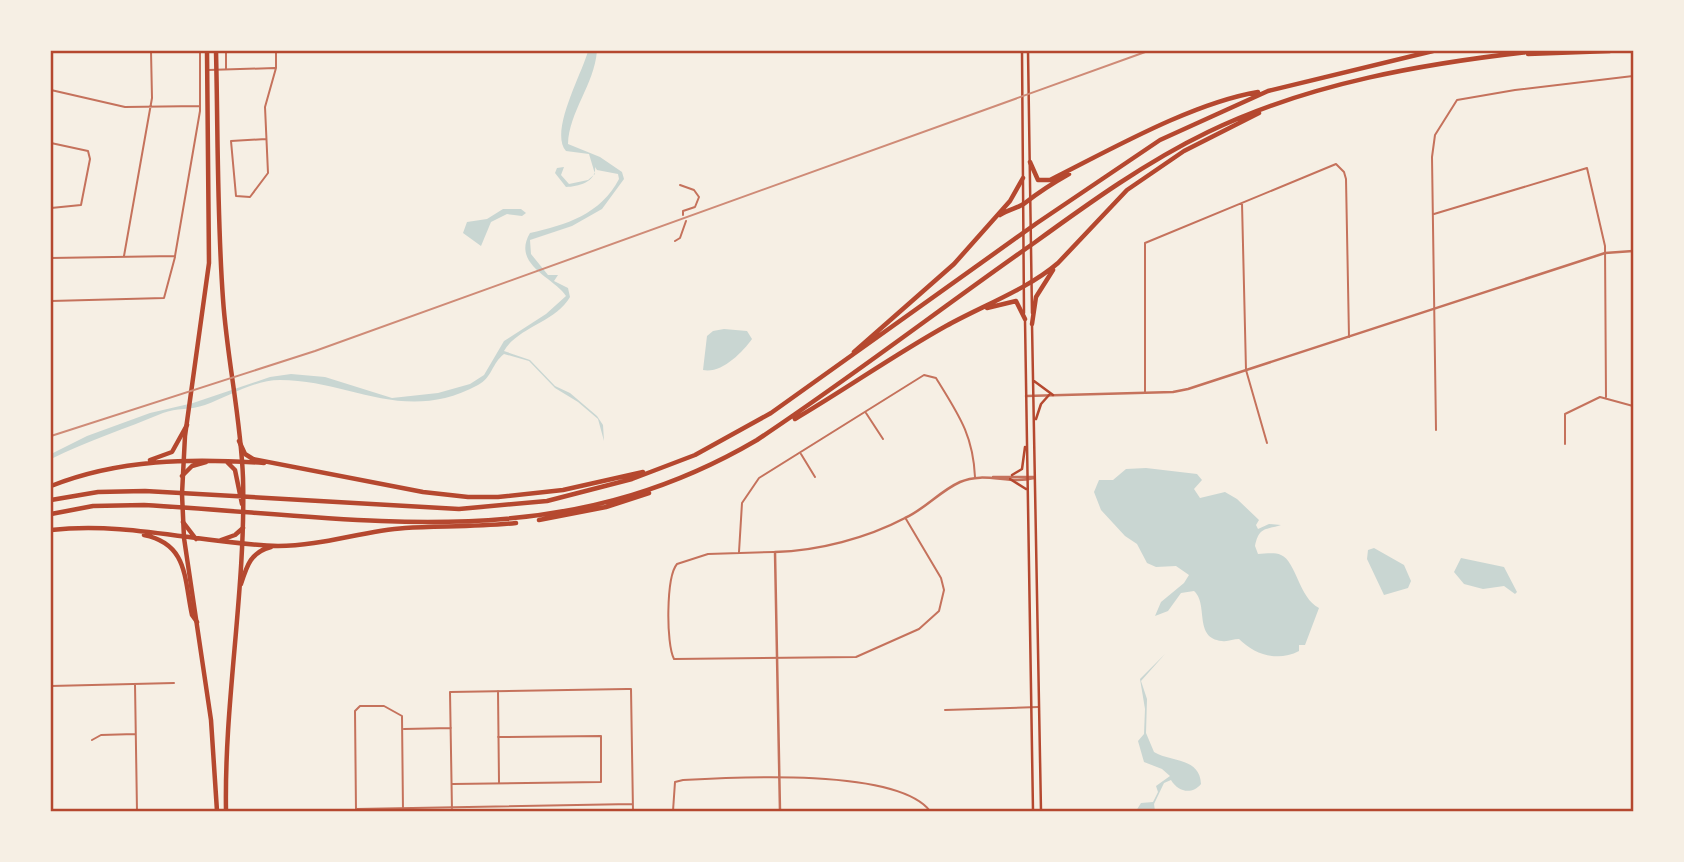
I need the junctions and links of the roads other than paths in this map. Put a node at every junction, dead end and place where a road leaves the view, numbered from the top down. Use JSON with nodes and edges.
{"nodes":[{"id":1,"x":151,"y":51,"type":"edge"},
{"id":2,"x":200,"y":51,"type":"edge"},
{"id":3,"x":207,"y":51,"type":"edge"},
{"id":4,"x":216,"y":51,"type":"edge"},
{"id":5,"x":226,"y":51,"type":"edge"},
{"id":6,"x":276,"y":51,"type":"edge"},
{"id":7,"x":1022,"y":51,"type":"edge"},
{"id":8,"x":1028,"y":51,"type":"edge"},
{"id":9,"x":1432,"y":51,"type":"edge"},
{"id":10,"x":1536,"y":51,"type":"edge"},
{"id":11,"x":1610,"y":51,"type":"edge"},
{"id":12,"x":1517,"y":53,"type":"junction"},
{"id":13,"x":276,"y":68,"type":"junction"},
{"id":14,"x":226,"y":69,"type":"junction"},
{"id":15,"x":208,"y":70,"type":"junction"},
{"id":16,"x":216,"y":70,"type":"junction"},
{"id":17,"x":1633,"y":76,"type":"edge"},
{"id":18,"x":51,"y":90,"type":"edge"},
{"id":19,"x":1268,"y":91,"type":"junction"},
{"id":20,"x":201,"y":106,"type":"junction"},
{"id":21,"x":150,"y":107,"type":"junction"},
{"id":22,"x":1271,"y":107,"type":"junction"},
{"id":23,"x":266,"y":139,"type":"junction"},
{"id":24,"x":51,"y":143,"type":"edge"},
{"id":25,"x":1106,"y":152,"type":"junction"},
{"id":26,"x":1030,"y":162,"type":"junction"},
{"id":27,"x":1023,"y":178,"type":"junction"},
{"id":28,"x":680,"y":185,"type":"dead end"},
{"id":29,"x":1031,"y":197,"type":"junction"},
{"id":30,"x":1242,"y":202,"type":"junction"},
{"id":31,"x":1023,"y":205,"type":"junction"},
{"id":32,"x":51,"y":208,"type":"edge"},
{"id":33,"x":1433,"y":214,"type":"junction"},
{"id":34,"x":683,"y":215,"type":"dead end"},
{"id":35,"x":686,"y":221,"type":"dead end"},
{"id":36,"x":992,"y":221,"type":"junction"},
{"id":37,"x":675,"y":241,"type":"dead end"},
{"id":38,"x":1633,"y":251,"type":"edge"},
{"id":39,"x":1605,"y":253,"type":"junction"},
{"id":40,"x":175,"y":256,"type":"junction"},
{"id":41,"x":124,"y":257,"type":"junction"},
{"id":42,"x":51,"y":258,"type":"edge"},
{"id":43,"x":1058,"y":263,"type":"junction"},
{"id":44,"x":1031,"y":281,"type":"junction"},
{"id":45,"x":1024,"y":283,"type":"junction"},
{"id":46,"x":51,"y":301,"type":"edge"},
{"id":47,"x":1434,"y":309,"type":"junction"},
{"id":48,"x":1024,"y":318,"type":"junction"},
{"id":49,"x":961,"y":319,"type":"junction"},
{"id":50,"x":1032,"y":324,"type":"junction"},
{"id":51,"x":1349,"y":337,"type":"junction"},
{"id":52,"x":851,"y":355,"type":"junction"},
{"id":53,"x":1246,"y":370,"type":"junction"},
{"id":54,"x":1034,"y":381,"type":"junction"},
{"id":55,"x":1146,"y":393,"type":"junction"},
{"id":56,"x":1051,"y":395,"type":"junction"},
{"id":57,"x":1026,"y":396,"type":"junction"},
{"id":58,"x":1034,"y":396,"type":"junction"},
{"id":59,"x":1606,"y":397,"type":"junction"},
{"id":60,"x":1633,"y":406,"type":"edge"},
{"id":61,"x":865,"y":412,"type":"junction"},
{"id":62,"x":1035,"y":422,"type":"junction"},
{"id":63,"x":187,"y":425,"type":"junction"},
{"id":64,"x":1436,"y":430,"type":"dead end"},
{"id":65,"x":883,"y":439,"type":"dead end"},
{"id":66,"x":757,"y":440,"type":"junction"},
{"id":67,"x":1027,"y":440,"type":"junction"},
{"id":68,"x":239,"y":441,"type":"junction"},
{"id":69,"x":1268,"y":443,"type":"dead end"},
{"id":70,"x":1565,"y":444,"type":"dead end"},
{"id":71,"x":800,"y":453,"type":"junction"},
{"id":72,"x":183,"y":460,"type":"junction"},
{"id":73,"x":210,"y":461,"type":"junction"},
{"id":74,"x":227,"y":461,"type":"junction"},
{"id":75,"x":242,"y":462,"type":"junction"},
{"id":76,"x":142,"y":463,"type":"junction"},
{"id":77,"x":296,"y":466,"type":"junction"},
{"id":78,"x":662,"y":467,"type":"junction"},
{"id":79,"x":1012,"y":475,"type":"junction"},
{"id":80,"x":182,"y":477,"type":"junction"},
{"id":81,"x":815,"y":477,"type":"dead end"},
{"id":82,"x":975,"y":477,"type":"junction"},
{"id":83,"x":993,"y":477,"type":"junction"},
{"id":84,"x":1028,"y":477,"type":"junction"},
{"id":85,"x":1036,"y":477,"type":"junction"},
{"id":86,"x":1010,"y":479,"type":"junction"},
{"id":87,"x":240,"y":480,"type":"junction"},
{"id":88,"x":51,"y":486,"type":"edge"},
{"id":89,"x":658,"y":487,"type":"junction"},
{"id":90,"x":1028,"y":491,"type":"junction"},
{"id":91,"x":51,"y":500,"type":"edge"},
{"id":92,"x":51,"y":514,"type":"edge"},
{"id":93,"x":905,"y":519,"type":"junction"},
{"id":94,"x":183,"y":522,"type":"junction"},
{"id":95,"x":98,"y":528,"type":"junction"},
{"id":96,"x":243,"y":528,"type":"junction"},
{"id":97,"x":51,"y":530,"type":"edge"},
{"id":98,"x":184,"y":538,"type":"junction"},
{"id":99,"x":196,"y":539,"type":"junction"},
{"id":100,"x":217,"y":541,"type":"junction"},
{"id":101,"x":242,"y":543,"type":"junction"},
{"id":102,"x":276,"y":545,"type":"junction"},
{"id":103,"x":775,"y":552,"type":"junction"},
{"id":104,"x":739,"y":553,"type":"junction"},
{"id":105,"x":241,"y":584,"type":"junction"},
{"id":106,"x":197,"y":622,"type":"junction"},
{"id":107,"x":778,"y":659,"type":"junction"},
{"id":108,"x":174,"y":683,"type":"dead end"},
{"id":109,"x":135,"y":684,"type":"junction"},
{"id":110,"x":51,"y":687,"type":"edge"},
{"id":111,"x":498,"y":691,"type":"junction"},
{"id":112,"x":1039,"y":707,"type":"junction"},
{"id":113,"x":1032,"y":708,"type":"junction"},
{"id":114,"x":945,"y":710,"type":"dead end"},
{"id":115,"x":451,"y":728,"type":"junction"},
{"id":116,"x":403,"y":729,"type":"junction"},
{"id":117,"x":136,"y":734,"type":"junction"},
{"id":118,"x":498,"y":737,"type":"junction"},
{"id":119,"x":92,"y":740,"type":"dead end"},
{"id":120,"x":779,"y":778,"type":"junction"},
{"id":121,"x":499,"y":783,"type":"junction"},
{"id":122,"x":452,"y":784,"type":"junction"},
{"id":123,"x":632,"y":804,"type":"junction"},
{"id":124,"x":452,"y":809,"type":"edge"},
{"id":125,"x":356,"y":810,"type":"edge"},
{"id":126,"x":403,"y":810,"type":"edge"},
{"id":127,"x":136,"y":811,"type":"edge"},
{"id":128,"x":217,"y":811,"type":"edge"},
{"id":129,"x":226,"y":811,"type":"edge"},
{"id":130,"x":633,"y":811,"type":"edge"},
{"id":131,"x":673,"y":811,"type":"edge"},
{"id":132,"x":780,"y":811,"type":"edge"},
{"id":133,"x":930,"y":811,"type":"edge"},
{"id":134,"x":1034,"y":811,"type":"edge"},
{"id":135,"x":1041,"y":811,"type":"edge"}],
"edges":[{"from":1,"to":21,"type":"street"},
{"from":2,"to":20,"type":"street"},
{"from":3,"to":15,"type":"highway"},
{"from":4,"to":16,"type":"highway"},
{"from":5,"to":14,"type":"street"},
{"from":6,"to":13,"type":"street"},
{"from":7,"to":27,"type":"main road"},
{"from":8,"to":26,"type":"main road"},
{"from":9,"to":19,"type":"highway"},
{"from":10,"to":12,"type":"highway"},
{"from":11,"to":12,"type":"highway"},
{"from":12,"to":22,"type":"highway"},
{"from":13,"to":14,"type":"street"},
{"from":13,"to":23,"type":"street"},
{"from":14,"to":16,"type":"street"},
{"from":15,"to":16,"type":"street"},
{"from":15,"to":63,"type":"highway"},
{"from":16,"to":68,"type":"highway"},
{"from":17,"to":33,"type":"street"},
{"from":18,"to":21,"type":"street"},
{"from":19,"to":25,"type":"highway"},
{"from":19,"to":52,"type":"highway"},
{"from":20,"to":21,"type":"street"},
{"from":20,"to":40,"type":"street"},
{"from":21,"to":41,"type":"street"},
{"from":22,"to":43,"type":"highway"},
{"from":22,"to":66,"type":"highway"},
{"from":23,"to":23,"type":"street"},
{"from":24,"to":32,"type":"street"},
{"from":25,"to":26,"type":"highway"},
{"from":25,"to":29,"type":"highway"},
{"from":26,"to":29,"type":"main road"},
{"from":27,"to":31,"type":"main road"},
{"from":27,"to":36,"type":"highway"},
{"from":28,"to":34,"type":"street"},
{"from":29,"to":31,"type":"highway"},
{"from":29,"to":44,"type":"main road"},
{"from":30,"to":51,"type":"street"},
{"from":30,"to":53,"type":"street"},
{"from":30,"to":55,"type":"street"},
{"from":31,"to":36,"type":"highway"},
{"from":31,"to":45,"type":"main road"},
{"from":33,"to":39,"type":"street"},
{"from":33,"to":47,"type":"street"},
{"from":35,"to":37,"type":"street"},
{"from":36,"to":52,"type":"highway"},
{"from":38,"to":39,"type":"street"},
{"from":39,"to":47,"type":"street"},
{"from":39,"to":59,"type":"street"},
{"from":40,"to":41,"type":"street"},
{"from":40,"to":46,"type":"street"},
{"from":41,"to":42,"type":"street"},
{"from":43,"to":44,"type":"highway"},
{"from":43,"to":50,"type":"highway"},
{"from":44,"to":45,"type":"highway"},
{"from":44,"to":50,"type":"main road"},
{"from":45,"to":48,"type":"main road"},
{"from":45,"to":49,"type":"highway"},
{"from":47,"to":51,"type":"street"},
{"from":47,"to":64,"type":"street"},
{"from":48,"to":49,"type":"highway"},
{"from":48,"to":57,"type":"main road"},
{"from":49,"to":66,"type":"highway"},
{"from":50,"to":54,"type":"main road"},
{"from":51,"to":53,"type":"street"},
{"from":52,"to":78,"type":"highway"},
{"from":53,"to":55,"type":"street"},
{"from":53,"to":69,"type":"street"},
{"from":54,"to":56,"type":"main road"},
{"from":54,"to":58,"type":"main road"},
{"from":55,"to":56,"type":"street"},
{"from":56,"to":58,"type":"street"},
{"from":56,"to":62,"type":"main road"},
{"from":57,"to":58,"type":"street"},
{"from":57,"to":67,"type":"main road"},
{"from":58,"to":62,"type":"main road"},
{"from":59,"to":60,"type":"street"},
{"from":59,"to":70,"type":"street"},
{"from":61,"to":65,"type":"street"},
{"from":61,"to":71,"type":"street"},
{"from":61,"to":82,"type":"street"},
{"from":62,"to":85,"type":"main road"},
{"from":63,"to":72,"type":"highway"},
{"from":63,"to":76,"type":"highway"},
{"from":66,"to":89,"type":"highway"},
{"from":67,"to":79,"type":"main road"},
{"from":67,"to":84,"type":"main road"},
{"from":68,"to":75,"type":"highway"},
{"from":68,"to":77,"type":"highway"},
{"from":71,"to":81,"type":"street"},
{"from":71,"to":104,"type":"street"},
{"from":72,"to":73,"type":"highway"},
{"from":72,"to":76,"type":"highway"},
{"from":72,"to":80,"type":"highway"},
{"from":73,"to":74,"type":"highway"},
{"from":73,"to":80,"type":"highway"},
{"from":74,"to":75,"type":"highway"},
{"from":74,"to":87,"type":"highway"},
{"from":75,"to":77,"type":"highway"},
{"from":75,"to":87,"type":"highway"},
{"from":76,"to":88,"type":"highway"},
{"from":77,"to":78,"type":"highway"},
{"from":78,"to":91,"type":"highway"},
{"from":79,"to":83,"type":"street"},
{"from":79,"to":84,"type":"street"},
{"from":80,"to":94,"type":"highway"},
{"from":82,"to":83,"type":"street"},
{"from":82,"to":93,"type":"street"},
{"from":83,"to":86,"type":"street"},
{"from":84,"to":85,"type":"street"},
{"from":84,"to":86,"type":"street"},
{"from":84,"to":90,"type":"main road"},
{"from":85,"to":112,"type":"main road"},
{"from":86,"to":90,"type":"main road"},
{"from":87,"to":96,"type":"highway"},
{"from":89,"to":92,"type":"highway"},
{"from":89,"to":102,"type":"highway"},
{"from":90,"to":113,"type":"main road"},
{"from":93,"to":103,"type":"street"},
{"from":93,"to":107,"type":"street"},
{"from":94,"to":98,"type":"highway"},
{"from":94,"to":99,"type":"highway"},
{"from":95,"to":97,"type":"highway"},
{"from":95,"to":98,"type":"highway"},
{"from":95,"to":106,"type":"highway"},
{"from":96,"to":100,"type":"highway"},
{"from":96,"to":101,"type":"highway"},
{"from":98,"to":99,"type":"highway"},
{"from":98,"to":106,"type":"highway"},
{"from":99,"to":100,"type":"highway"},
{"from":100,"to":101,"type":"highway"},
{"from":101,"to":102,"type":"highway"},
{"from":101,"to":105,"type":"highway"},
{"from":102,"to":105,"type":"highway"},
{"from":103,"to":104,"type":"street"},
{"from":103,"to":107,"type":"street"},
{"from":104,"to":107,"type":"street"},
{"from":105,"to":129,"type":"highway"},
{"from":106,"to":128,"type":"highway"},
{"from":107,"to":120,"type":"street"},
{"from":108,"to":109,"type":"street"},
{"from":109,"to":110,"type":"street"},
{"from":109,"to":117,"type":"street"},
{"from":111,"to":115,"type":"street"},
{"from":111,"to":118,"type":"street"},
{"from":111,"to":123,"type":"street"},
{"from":112,"to":113,"type":"street"},
{"from":112,"to":135,"type":"main road"},
{"from":113,"to":114,"type":"street"},
{"from":113,"to":134,"type":"main road"},
{"from":115,"to":116,"type":"street"},
{"from":115,"to":122,"type":"street"},
{"from":116,"to":125,"type":"street"},
{"from":116,"to":126,"type":"street"},
{"from":117,"to":119,"type":"street"},
{"from":117,"to":127,"type":"street"},
{"from":118,"to":121,"type":"street"},
{"from":118,"to":121,"type":"street"},
{"from":120,"to":131,"type":"street"},
{"from":120,"to":132,"type":"street"},
{"from":120,"to":133,"type":"street"},
{"from":121,"to":122,"type":"street"},
{"from":122,"to":124,"type":"street"},
{"from":123,"to":124,"type":"street"},
{"from":123,"to":130,"type":"street"},
{"from":124,"to":126,"type":"street"},
{"from":125,"to":126,"type":"street"}]}
